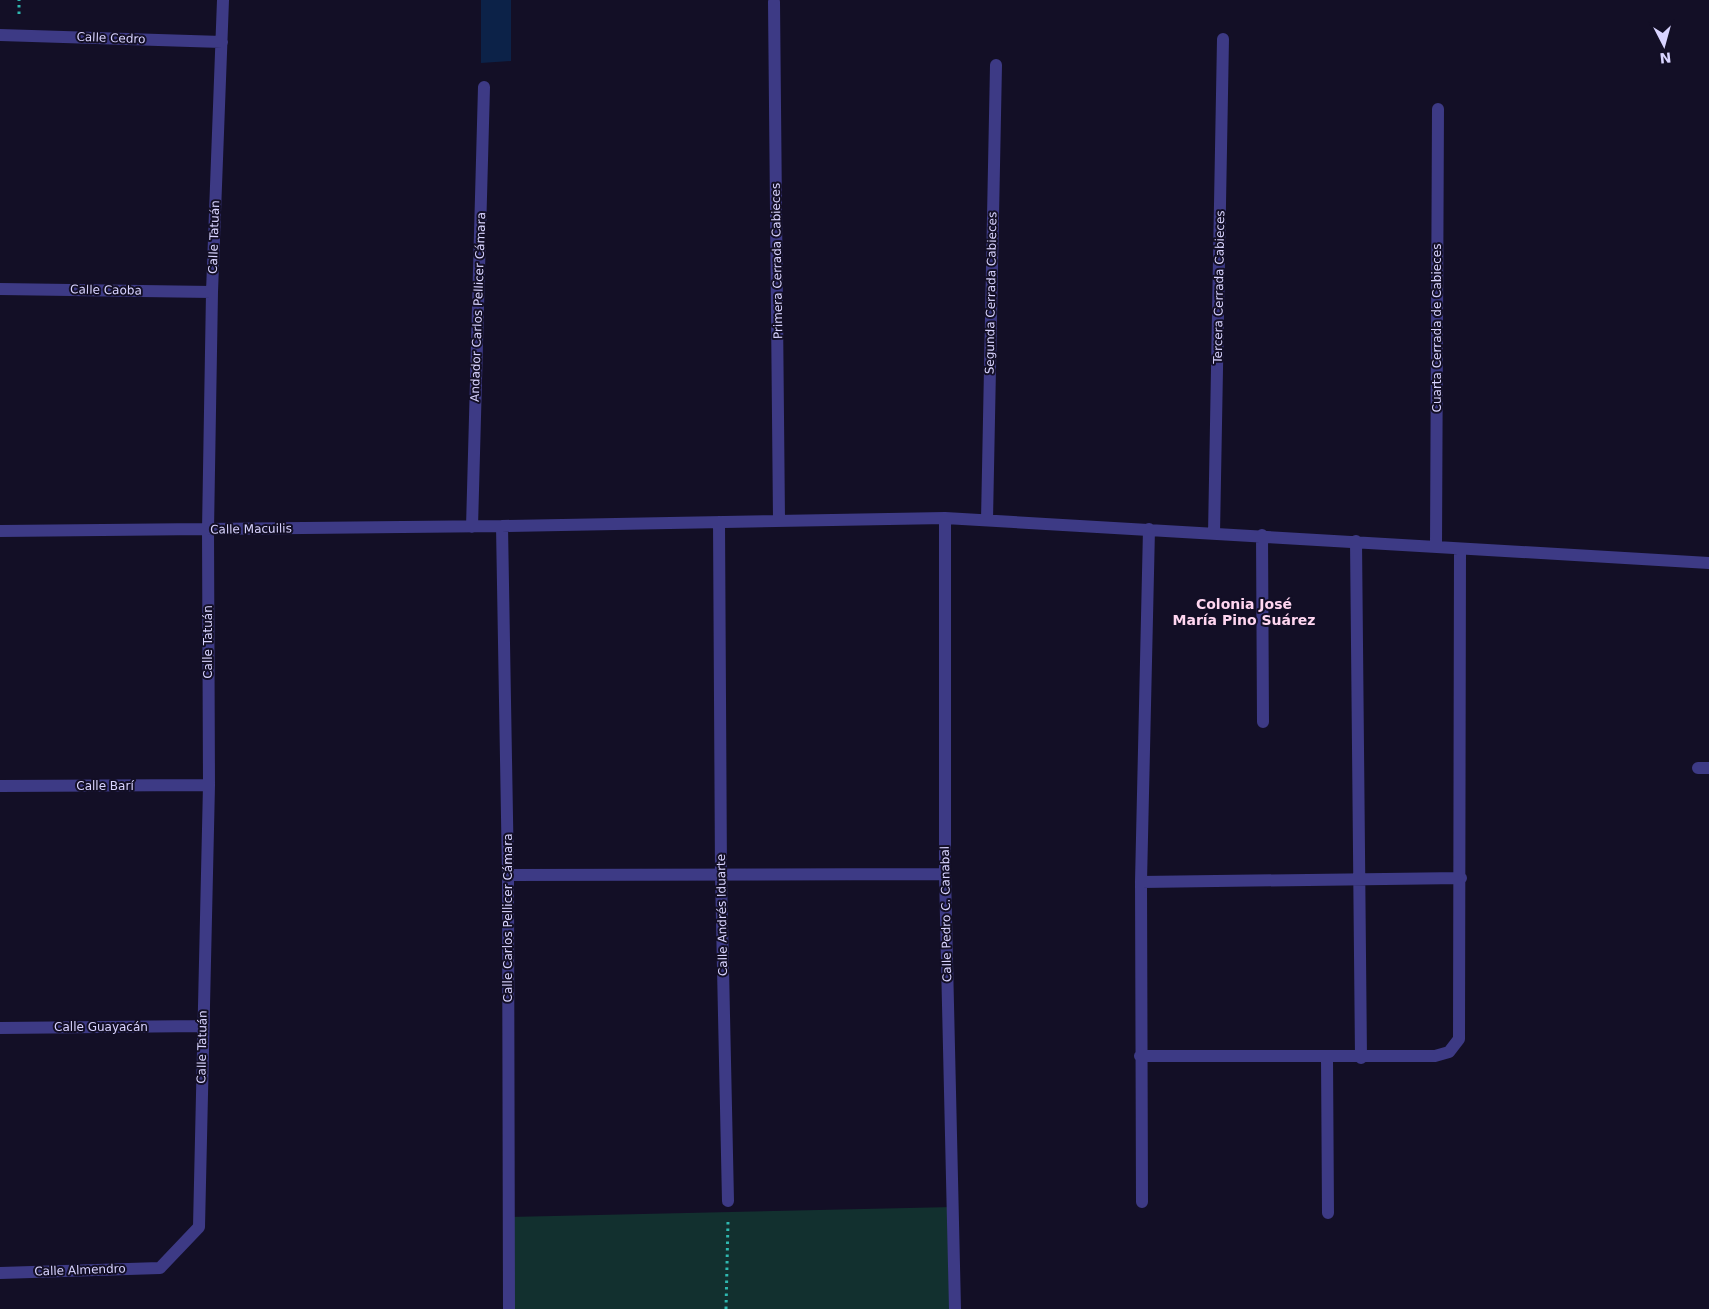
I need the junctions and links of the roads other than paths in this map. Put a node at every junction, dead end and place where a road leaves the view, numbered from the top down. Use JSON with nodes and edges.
{"nodes":[{"id":1,"x":223,"y":0,"type":"edge"},
{"id":2,"x":774,"y":2,"type":"dead end"},
{"id":3,"x":0,"y":35,"type":"edge"},
{"id":4,"x":1223,"y":39,"type":"dead end"},
{"id":5,"x":222,"y":42,"type":"junction"},
{"id":6,"x":996,"y":65,"type":"dead end"},
{"id":7,"x":484,"y":87,"type":"dead end"},
{"id":8,"x":1438,"y":109,"type":"dead end"},
{"id":9,"x":0,"y":289,"type":"edge"},
{"id":10,"x":212,"y":292,"type":"junction"},
{"id":11,"x":945,"y":518,"type":"junction"},
{"id":12,"x":779,"y":520,"type":"junction"},
{"id":13,"x":986,"y":520,"type":"junction"},
{"id":14,"x":720,"y":522,"type":"junction"},
{"id":15,"x":502,"y":526,"type":"junction"},
{"id":16,"x":472,"y":527,"type":"junction"},
{"id":17,"x":1149,"y":529,"type":"junction"},
{"id":18,"x":208,"y":530,"type":"junction"},
{"id":19,"x":0,"y":531,"type":"edge"},
{"id":20,"x":1214,"y":534,"type":"junction"},
{"id":21,"x":1262,"y":536,"type":"junction"},
{"id":22,"x":1356,"y":541,"type":"junction"},
{"id":23,"x":1436,"y":548,"type":"junction"},
{"id":24,"x":1460,"y":549,"type":"junction"},
{"id":25,"x":1709,"y":563,"type":"edge"},
{"id":26,"x":1263,"y":722,"type":"dead end"},
{"id":27,"x":0,"y":786,"type":"edge"},
{"id":28,"x":209,"y":786,"type":"junction"},
{"id":29,"x":945,"y":874,"type":"junction"},
{"id":30,"x":508,"y":875,"type":"junction"},
{"id":31,"x":721,"y":875,"type":"junction"},
{"id":32,"x":1461,"y":878,"type":"junction"},
{"id":33,"x":1360,"y":880,"type":"junction"},
{"id":34,"x":1140,"y":882,"type":"junction"},
{"id":35,"x":203,"y":1026,"type":"junction"},
{"id":36,"x":0,"y":1028,"type":"edge"},
{"id":37,"x":1140,"y":1056,"type":"junction"},
{"id":38,"x":1327,"y":1058,"type":"junction"},
{"id":39,"x":1361,"y":1058,"type":"junction"},
{"id":40,"x":728,"y":1201,"type":"road end"},
{"id":41,"x":1142,"y":1202,"type":"dead end"},
{"id":42,"x":1328,"y":1213,"type":"dead end"},
{"id":43,"x":160,"y":1268,"type":"joint"},
{"id":44,"x":0,"y":1273,"type":"edge"},
{"id":45,"x":509,"y":1309,"type":"edge"},
{"id":46,"x":955,"y":1309,"type":"edge"}],
"edges":[{"from":1,"to":5,"type":"street","name":"Calle Tatuán"},
{"from":2,"to":12,"type":"street","name":"Primera Cerrada Cabieces"},
{"from":3,"to":5,"type":"street","name":"Calle Cedro"},
{"from":4,"to":20,"type":"street","name":"Tercera Cerrada Cabieces"},
{"from":5,"to":10,"type":"street","name":"Calle Tatuán"},
{"from":6,"to":13,"type":"street","name":"Segunda Cerrada Cabieces"},
{"from":7,"to":16,"type":"street","name":"Andador Carlos Pellicer Cámara"},
{"from":8,"to":23,"type":"street","name":"Cuarta Cerrada de Cabieces"},
{"from":9,"to":10,"type":"street","name":"Calle Caoba"},
{"from":10,"to":18,"type":"street","name":"Calle Tatuán"},
{"from":11,"to":12,"type":"street","name":"Calle Macuilis"},
{"from":11,"to":13,"type":"street","name":"Calle Macuilis"},
{"from":11,"to":29,"type":"street","name":"Calle Pedro C. Canabal"},
{"from":12,"to":14,"type":"street","name":"Calle Macuilis"},
{"from":13,"to":17,"type":"street","name":"Calle Macuilis"},
{"from":14,"to":15,"type":"street","name":"Calle Macuilis"},
{"from":14,"to":31,"type":"street","name":"Calle Andrés Iduarte"},
{"from":15,"to":16,"type":"street","name":"Calle Macuilis"},
{"from":15,"to":30,"type":"street","name":"Calle Carlos Pellicer Cámara"},
{"from":16,"to":18,"type":"street","name":"Calle Macuilis"},
{"from":17,"to":20,"type":"street","name":"Calle Macuilis"},
{"from":17,"to":34,"type":"street"},
{"from":18,"to":19,"type":"street","name":"Calle Macuilis"},
{"from":18,"to":28,"type":"street","name":"Calle Tatuán"},
{"from":20,"to":21,"type":"street","name":"Calle Macuilis"},
{"from":21,"to":22,"type":"street","name":"Calle Macuilis"},
{"from":21,"to":26,"type":"street"},
{"from":22,"to":23,"type":"street","name":"Calle Macuilis"},
{"from":22,"to":33,"type":"street"},
{"from":23,"to":24,"type":"street","name":"Calle Macuilis"},
{"from":24,"to":25,"type":"street","name":"Calle Macuilis"},
{"from":24,"to":32,"type":"street"},
{"from":27,"to":28,"type":"street","name":"Calle Barí"},
{"from":28,"to":35,"type":"street","name":"Calle Tatuán"},
{"from":29,"to":31,"type":"street"},
{"from":29,"to":46,"type":"street","name":"Calle Pedro C. Canabal"},
{"from":30,"to":31,"type":"street"},
{"from":30,"to":45,"type":"street","name":"Calle Carlos Pellicer Cámara"},
{"from":31,"to":40,"type":"street","name":"Calle Andrés Iduarte"},
{"from":32,"to":33,"type":"street"},
{"from":32,"to":39,"type":"street"},
{"from":33,"to":34,"type":"street"},
{"from":33,"to":39,"type":"street"},
{"from":34,"to":37,"type":"street"},
{"from":35,"to":36,"type":"street","name":"Calle Guayacán"},
{"from":35,"to":43,"type":"street","name":"Calle Tatuán"},
{"from":37,"to":38,"type":"street"},
{"from":37,"to":41,"type":"street"},
{"from":38,"to":39,"type":"street"},
{"from":38,"to":42,"type":"street"},
{"from":43,"to":44,"type":"street","name":"Calle Almendro"}]}
